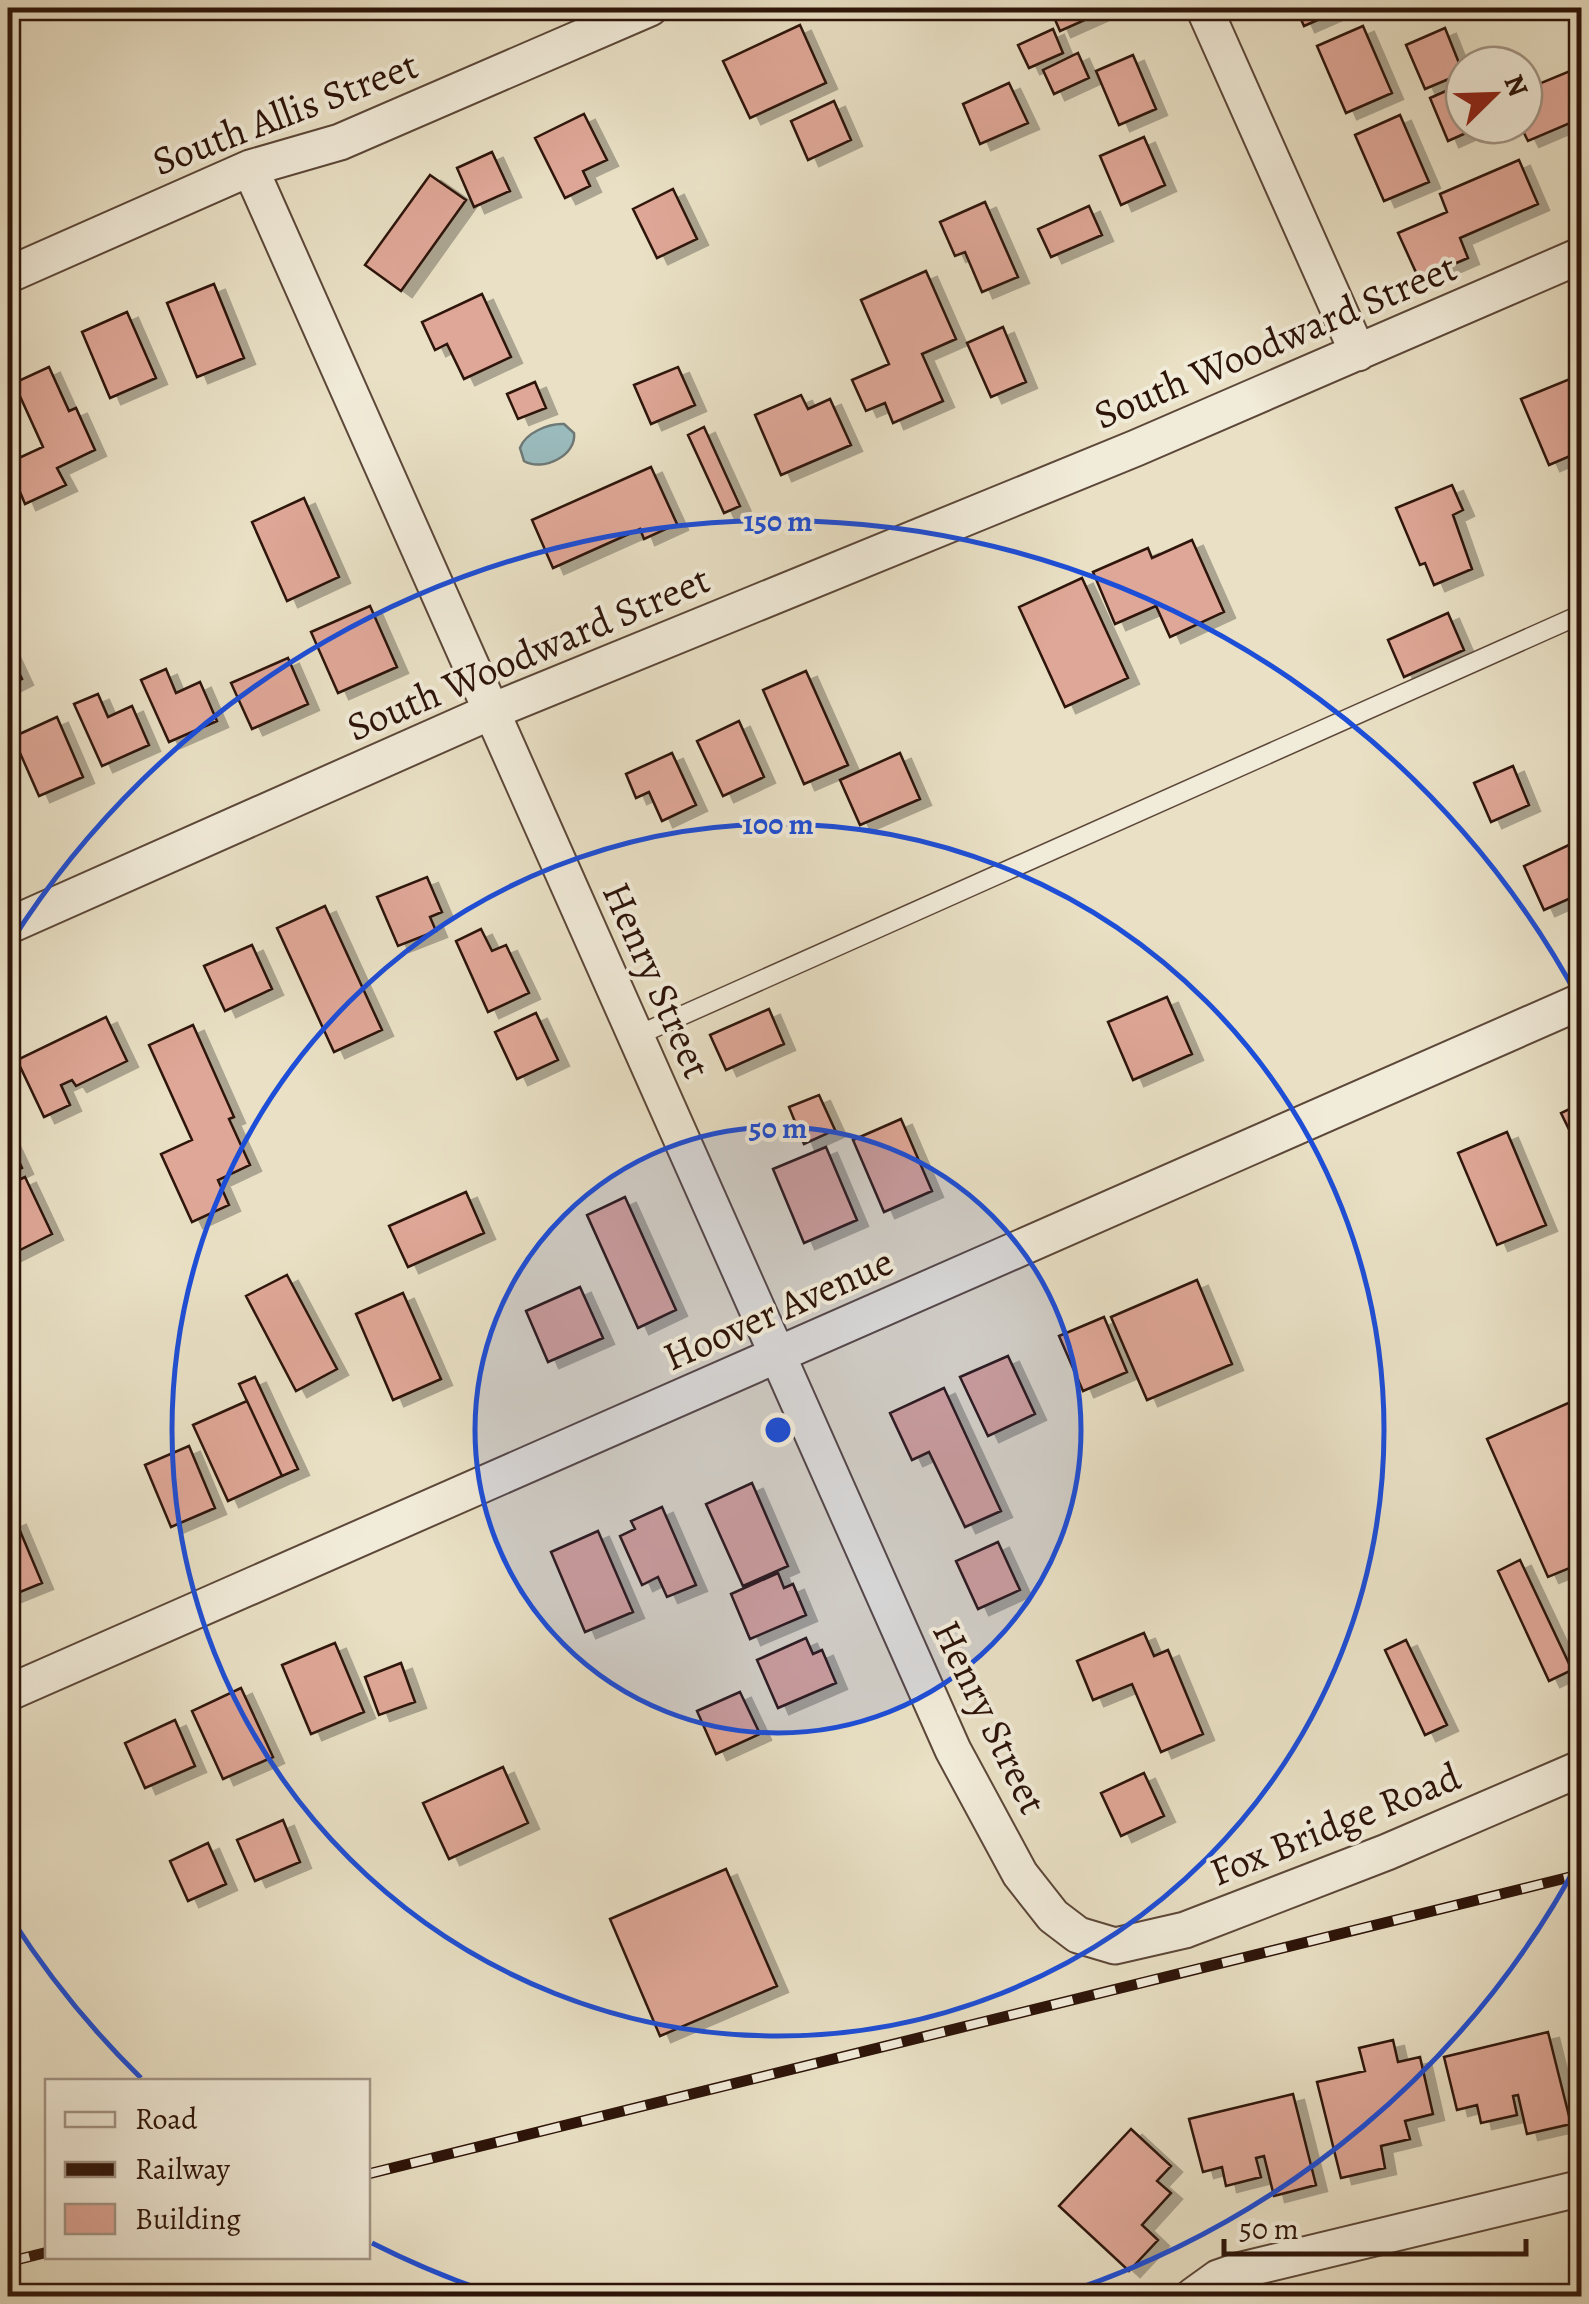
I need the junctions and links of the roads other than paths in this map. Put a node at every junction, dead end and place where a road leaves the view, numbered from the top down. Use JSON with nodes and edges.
{"nodes":[{"id":1,"x":650,"y":8,"type":"edge"},
{"id":2,"x":1204,"y":8,"type":"edge"},
{"id":3,"x":250,"y":168,"type":"junction"},
{"id":4,"x":1582,"y":255,"type":"edge"},
{"id":5,"x":8,"y":275,"type":"edge"},
{"id":6,"x":1358,"y":353,"type":"junction"},
{"id":7,"x":1582,"y":614,"type":"edge"},
{"id":8,"x":490,"y":712,"type":"junction"},
{"id":9,"x":8,"y":926,"type":"edge"},
{"id":10,"x":1582,"y":1001,"type":"edge"},
{"id":11,"x":636,"y":1036,"type":"junction"},
{"id":12,"x":777,"y":1356,"type":"junction"},
{"id":13,"x":8,"y":1693,"type":"edge"},
{"id":14,"x":1582,"y":1768,"type":"edge"},
{"id":15,"x":1115,"y":1946,"type":"joint"},
{"id":16,"x":1582,"y":2188,"type":"edge"},
{"id":17,"x":1194,"y":2296,"type":"edge"}],
"edges":[{"from":1,"to":3,"type":"street","name":"South Allis Street"},
{"from":2,"to":6,"type":"street"},
{"from":3,"to":5,"type":"street","name":"South Allis Street"},
{"from":3,"to":8,"type":"street","name":"Henry Street"},
{"from":4,"to":6,"type":"street","name":"South Woodward Street"},
{"from":6,"to":8,"type":"street","name":"South Woodward Street"},
{"from":7,"to":11,"type":"lane"},
{"from":8,"to":9,"type":"street","name":"South Woodward Street"},
{"from":8,"to":11,"type":"street","name":"Henry Street"},
{"from":10,"to":12,"type":"street","name":"Hoover Avenue"},
{"from":11,"to":12,"type":"street","name":"Henry Street"},
{"from":12,"to":13,"type":"street","name":"Hoover Avenue"},
{"from":12,"to":15,"type":"street","name":"Henry Street"},
{"from":14,"to":15,"type":"street","name":"Fox Bridge Road"},
{"from":16,"to":17,"type":"street"}]}
